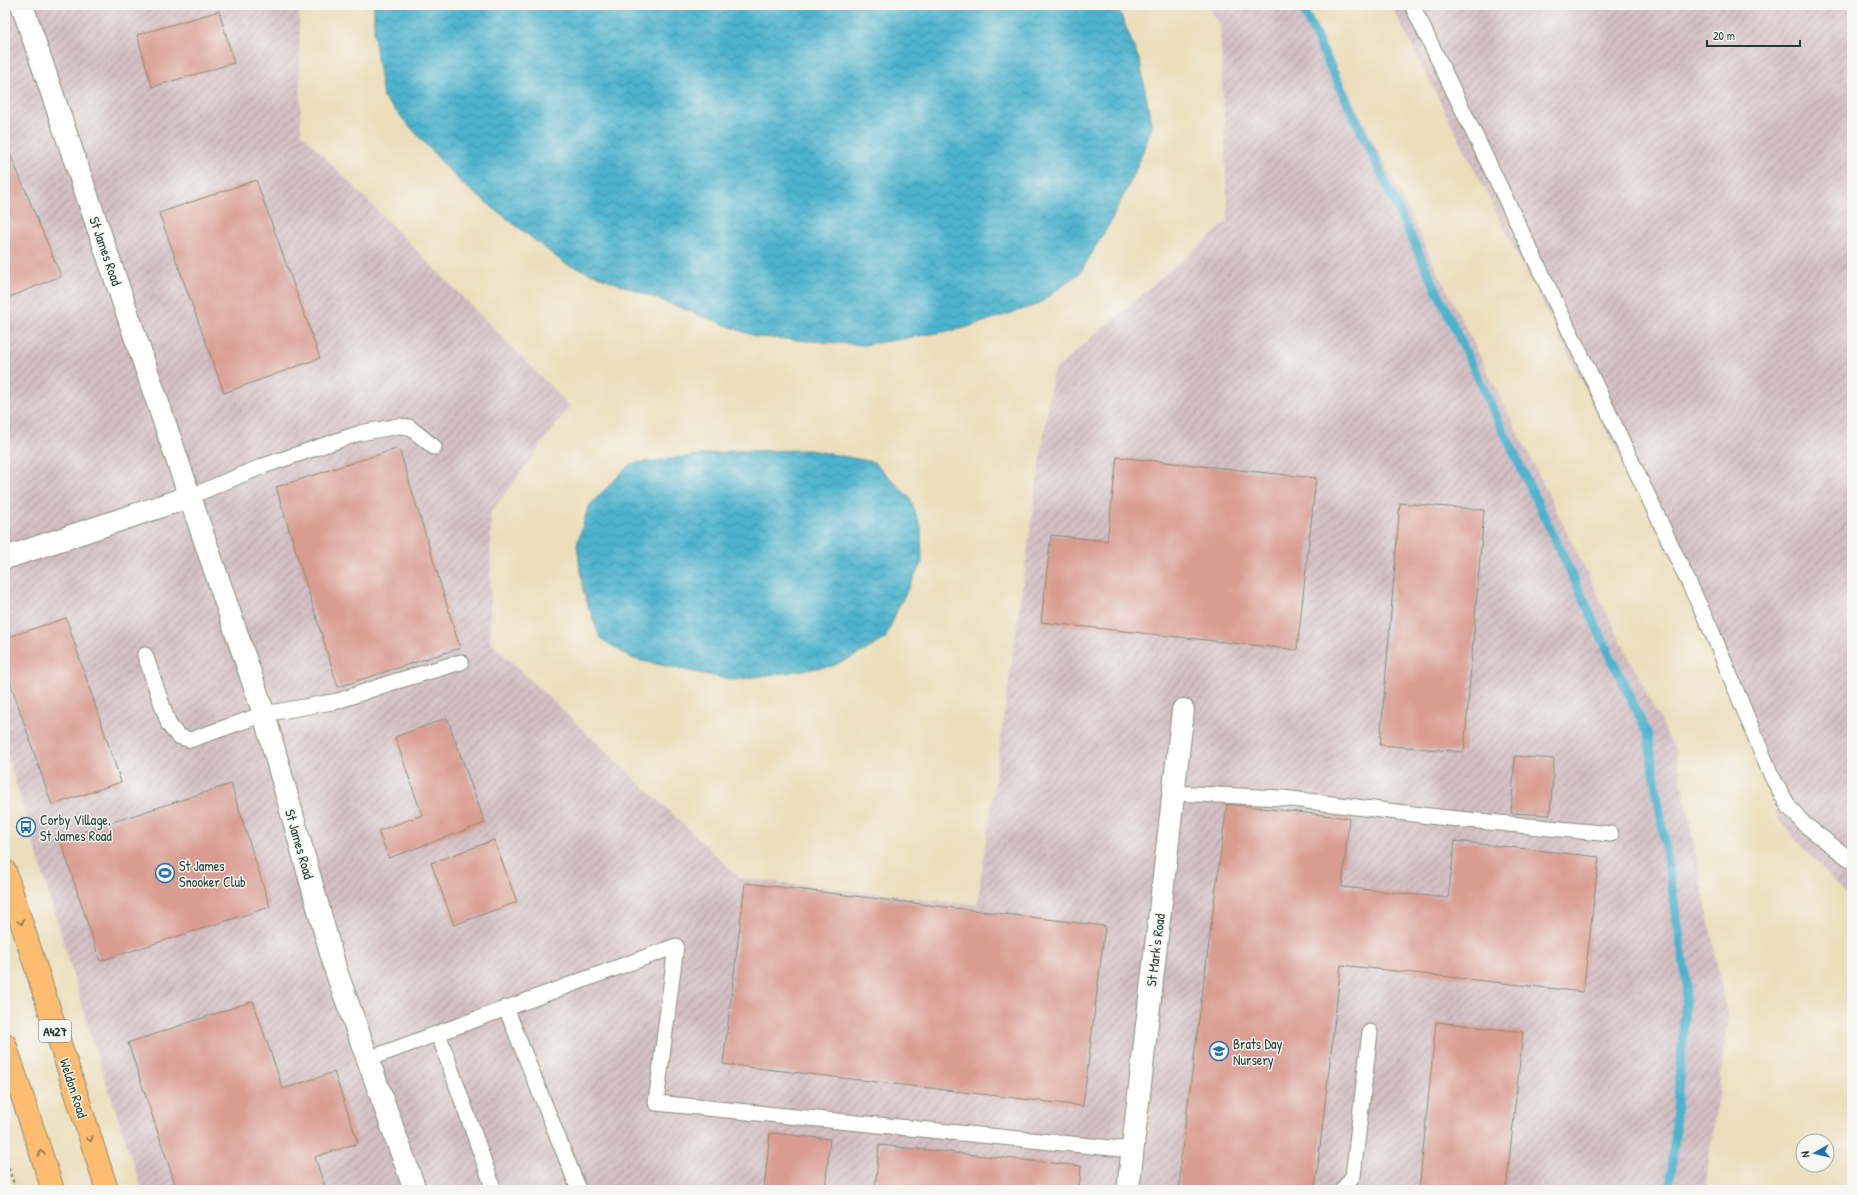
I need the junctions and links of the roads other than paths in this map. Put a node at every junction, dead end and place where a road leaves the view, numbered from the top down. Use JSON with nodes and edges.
{"nodes":[{"id":1,"x":22,"y":5,"type":"edge"},
{"id":2,"x":1412,"y":5,"type":"edge"},
{"id":3,"x":434,"y":447,"type":"dead end"},
{"id":4,"x":189,"y":497,"type":"junction"},
{"id":5,"x":5,"y":558,"type":"edge"},
{"id":6,"x":145,"y":655,"type":"dead end"},
{"id":7,"x":461,"y":662,"type":"dead end"},
{"id":8,"x":1183,"y":710,"type":"dead end"},
{"id":9,"x":264,"y":714,"type":"junction"},
{"id":10,"x":1173,"y":793,"type":"junction"},
{"id":11,"x":1610,"y":834,"type":"dead end"},
{"id":12,"x":1852,"y":861,"type":"edge"},
{"id":13,"x":5,"y":871,"type":"edge"},
{"id":14,"x":506,"y":1008,"type":"junction"},
{"id":15,"x":1370,"y":1032,"type":"dead end"},
{"id":16,"x":438,"y":1033,"type":"junction"},
{"id":17,"x":5,"y":1044,"type":"edge"},
{"id":18,"x":368,"y":1059,"type":"junction"},
{"id":19,"x":1132,"y":1150,"type":"junction"},
{"id":20,"x":53,"y":1190,"type":"edge"},
{"id":21,"x":107,"y":1190,"type":"edge"},
{"id":22,"x":415,"y":1190,"type":"edge"},
{"id":23,"x":494,"y":1190,"type":"edge"},
{"id":24,"x":579,"y":1190,"type":"edge"},
{"id":25,"x":1128,"y":1190,"type":"edge"},
{"id":26,"x":1343,"y":1190,"type":"edge"}],
"edges":[{"from":1,"to":4,"type":"street","name":"St James Road"},
{"from":2,"to":12,"type":"lane"},
{"from":3,"to":4,"type":"lane"},
{"from":4,"to":5,"type":"street"},
{"from":4,"to":9,"type":"street","name":"St James Road"},
{"from":6,"to":9,"type":"lane"},
{"from":7,"to":9,"type":"lane"},
{"from":8,"to":10,"type":"street","name":"St Mark's Road"},
{"from":9,"to":18,"type":"street","name":"St James Road"},
{"from":10,"to":11,"type":"lane"},
{"from":10,"to":19,"type":"street","name":"St Mark's Road"},
{"from":13,"to":21,"type":"highway","name":"Weldon Road","number":"A427","one_way":true},
{"from":14,"to":16,"type":"lane"},
{"from":14,"to":19,"type":"lane"},
{"from":14,"to":24,"type":"lane"},
{"from":15,"to":26,"type":"lane"},
{"from":16,"to":18,"type":"lane"},
{"from":16,"to":23,"type":"lane"},
{"from":20,"to":17,"type":"highway","one_way":true},
{"from":18,"to":22,"type":"street","name":"St James Road"},
{"from":19,"to":25,"type":"street","name":"St Mark's Road"}]}
